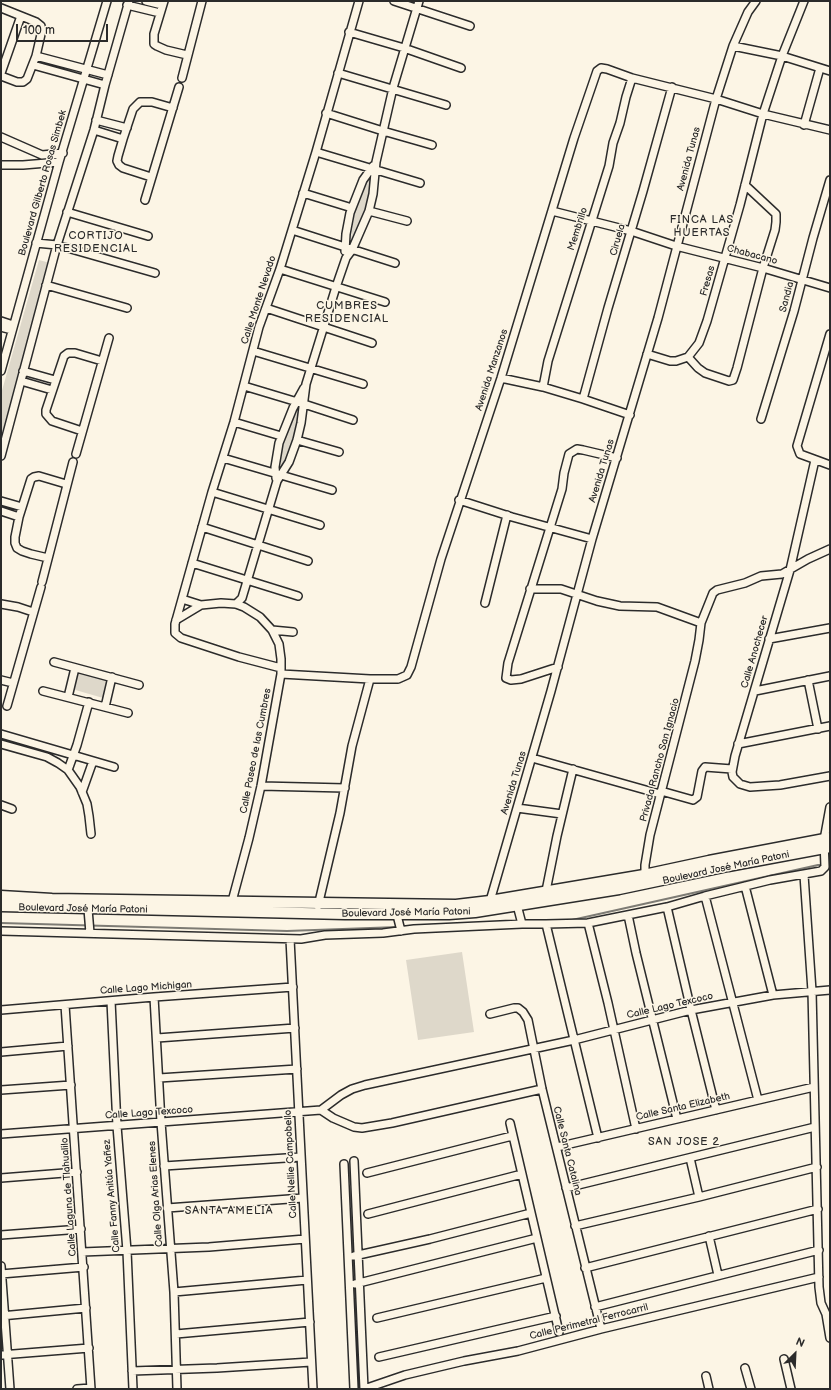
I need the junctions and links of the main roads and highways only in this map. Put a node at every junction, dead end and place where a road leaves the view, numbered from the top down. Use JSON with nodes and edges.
{"nodes":[{"id":1,"x":827,"y":843,"type":"edge"},
{"id":2,"x":608,"y":886,"type":"junction"},
{"id":3,"x":1,"y":896,"type":"edge"},
{"id":4,"x":1,"y":906,"type":"edge"},
{"id":5,"x":231,"y":906,"type":"junction"}],
"edges":[{"from":1,"to":2,"type":"main road","name":"Boulevard José María Patoni"},
{"from":2,"to":5,"type":"main road","name":"Boulevard José María Patoni"},
{"from":2,"to":5,"type":"main road","name":"Boulevard José María Patoni"},
{"from":3,"to":5,"type":"main road","name":"Boulevard José María Patoni"},
{"from":4,"to":5,"type":"main road","name":"Boulevard José María Patoni"}]}
